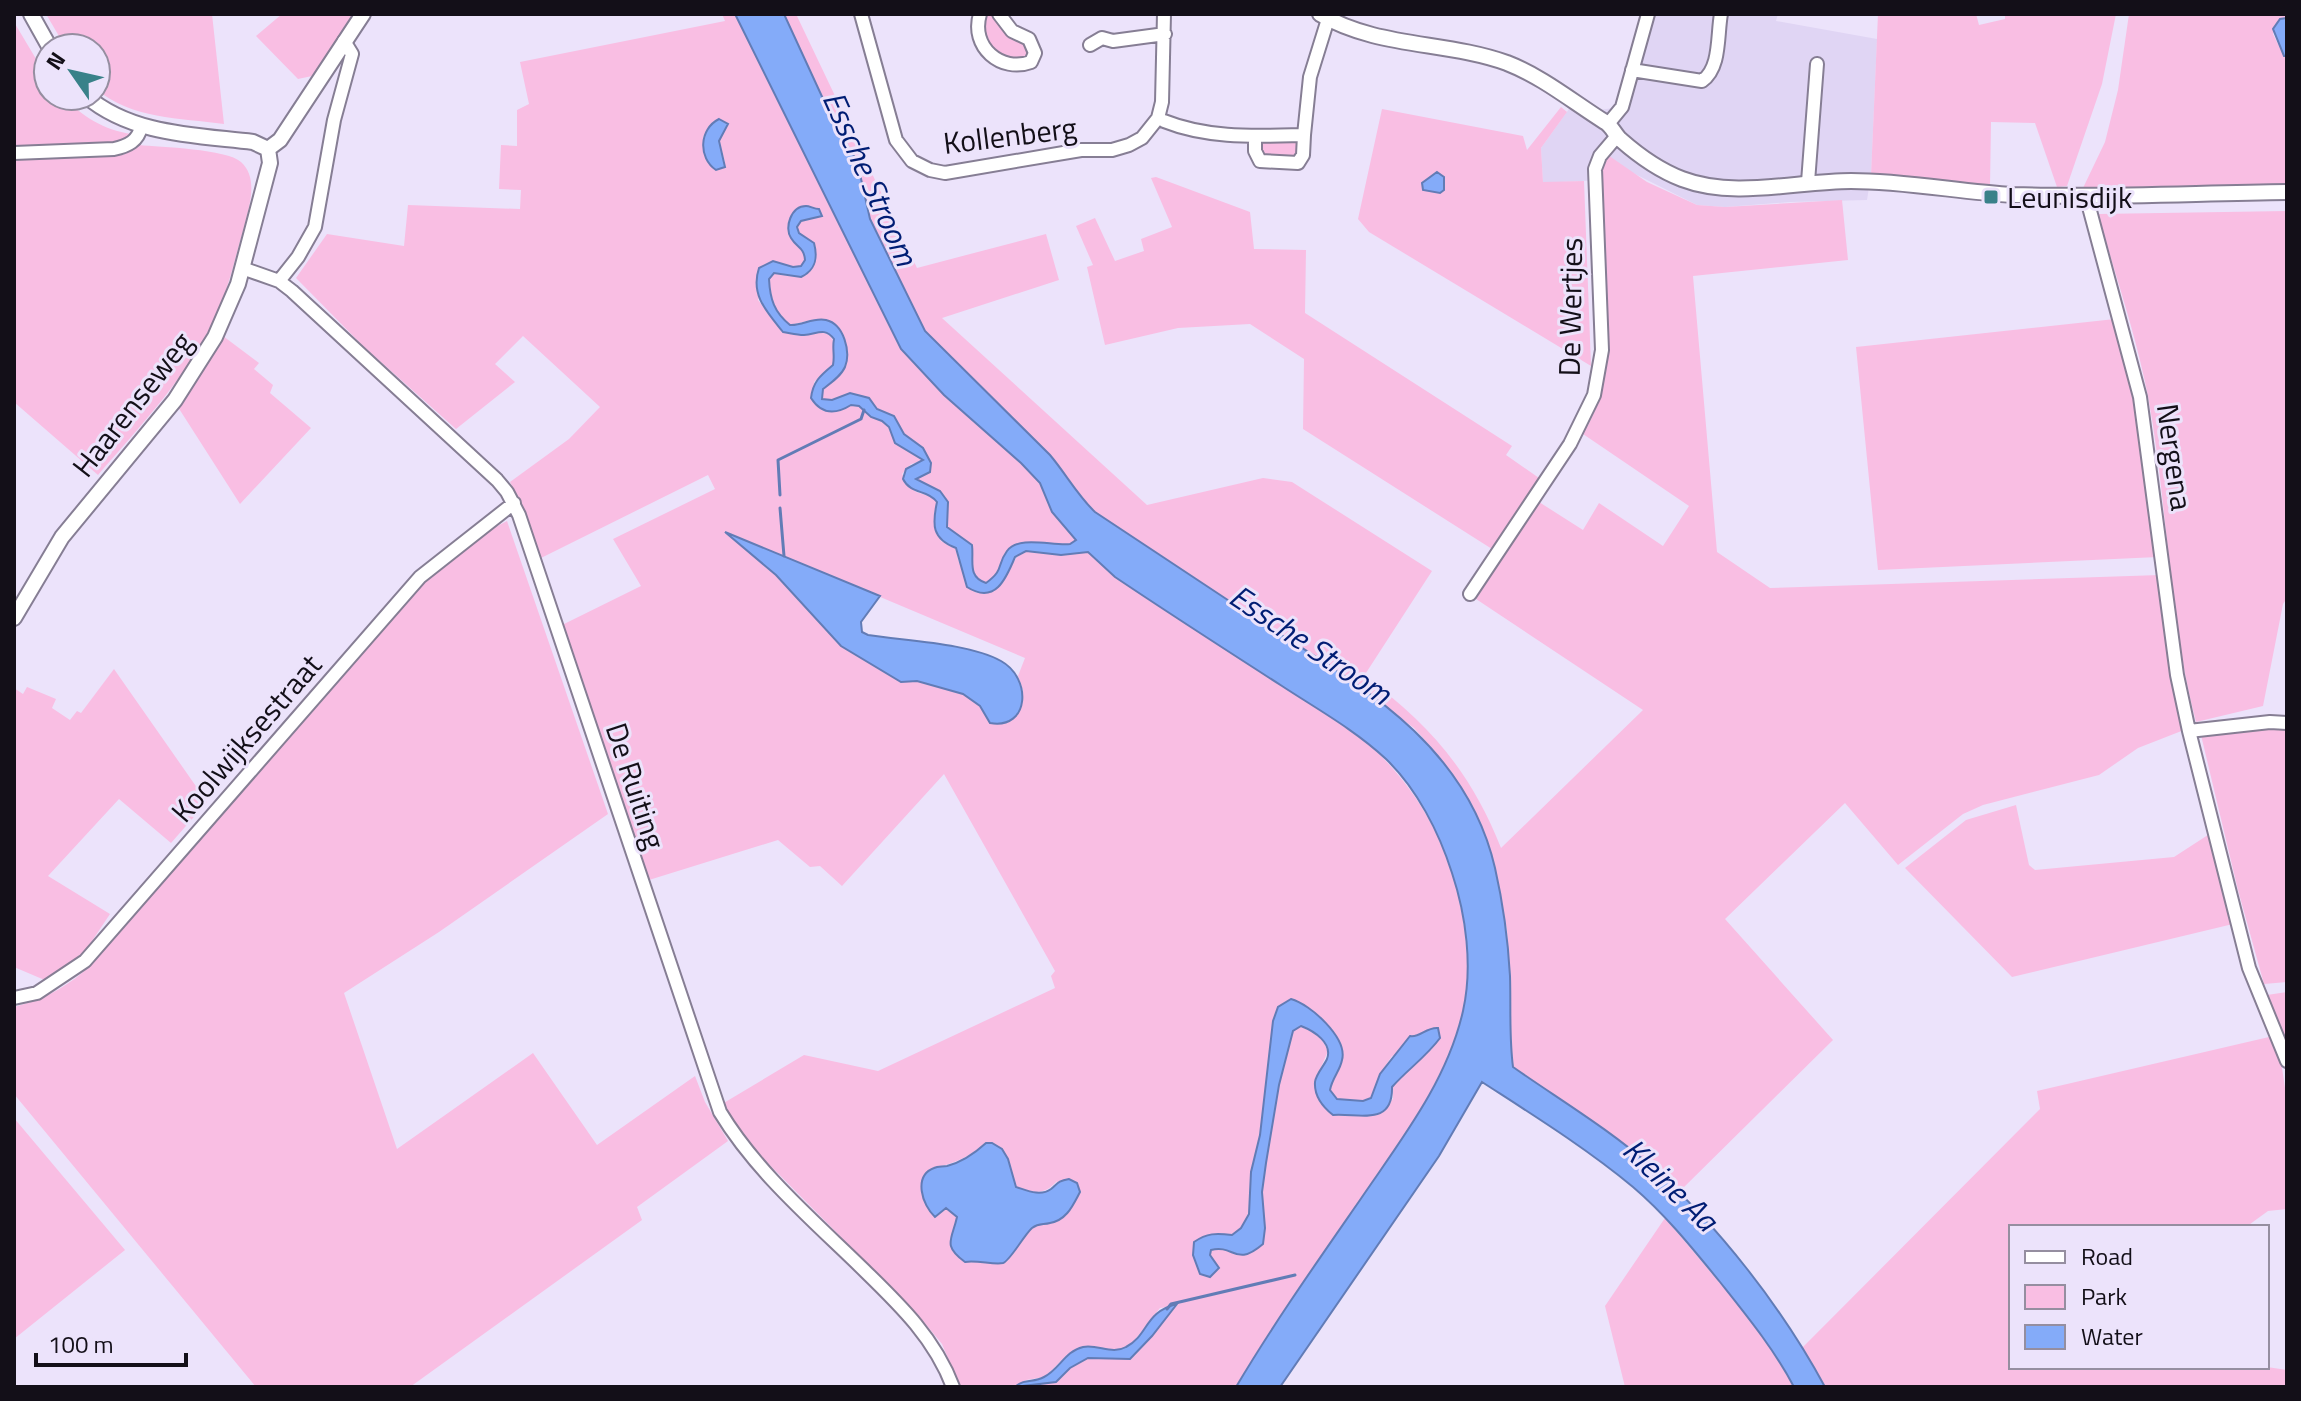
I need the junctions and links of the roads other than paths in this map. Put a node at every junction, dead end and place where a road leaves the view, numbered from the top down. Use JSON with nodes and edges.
{"nodes":[{"id":1,"x":31,"y":14,"type":"edge"},
{"id":2,"x":363,"y":14,"type":"edge"},
{"id":3,"x":861,"y":14,"type":"edge"},
{"id":4,"x":980,"y":14,"type":"edge"},
{"id":5,"x":999,"y":14,"type":"edge"},
{"id":6,"x":1164,"y":14,"type":"edge"},
{"id":7,"x":1648,"y":14,"type":"edge"},
{"id":8,"x":1721,"y":14,"type":"edge"},
{"id":9,"x":1324,"y":16,"type":"edge"},
{"id":10,"x":41,"y":32,"type":"edge"},
{"id":11,"x":1165,"y":34,"type":"junction"},
{"id":12,"x":344,"y":41,"type":"junction"},
{"id":13,"x":1090,"y":45,"type":"dead end"},
{"id":14,"x":1817,"y":64,"type":"dead end"},
{"id":15,"x":1632,"y":70,"type":"junction"},
{"id":16,"x":110,"y":112,"type":"edge"},
{"id":17,"x":1164,"y":121,"type":"dead end"},
{"id":18,"x":1608,"y":124,"type":"junction"},
{"id":19,"x":141,"y":127,"type":"junction"},
{"id":20,"x":1304,"y":135,"type":"junction"},
{"id":21,"x":1255,"y":136,"type":"junction"},
{"id":22,"x":1617,"y":136,"type":"junction"},
{"id":23,"x":268,"y":149,"type":"junction"},
{"id":24,"x":14,"y":153,"type":"edge"},
{"id":25,"x":1808,"y":182,"type":"junction"},
{"id":26,"x":2287,"y":192,"type":"edge"},
{"id":27,"x":2088,"y":195,"type":"junction"},
{"id":28,"x":242,"y":268,"type":"junction"},
{"id":29,"x":279,"y":281,"type":"junction"},
{"id":30,"x":514,"y":503,"type":"junction"},
{"id":31,"x":1470,"y":594,"type":"dead end"},
{"id":32,"x":14,"y":618,"type":"edge"},
{"id":33,"x":2287,"y":723,"type":"edge"},
{"id":34,"x":2189,"y":731,"type":"junction"},
{"id":35,"x":14,"y":998,"type":"edge"},
{"id":36,"x":2287,"y":1061,"type":"edge"},
{"id":37,"x":953,"y":1387,"type":"edge"}],
"edges":[{"from":1,"to":10,"type":"street"},
{"from":2,"to":12,"type":"street"},
{"from":3,"to":11,"type":"street","name":"Kollenberg"},
{"from":4,"to":5,"type":"street"},
{"from":6,"to":11,"type":"street","name":"Kollenberg"},
{"from":7,"to":15,"type":"street"},
{"from":8,"to":15,"type":"street"},
{"from":9,"to":18,"type":"street"},
{"from":9,"to":20,"type":"street"},
{"from":11,"to":13,"type":"street"},
{"from":12,"to":23,"type":"street"},
{"from":12,"to":29,"type":"street"},
{"from":14,"to":25,"type":"street"},
{"from":15,"to":18,"type":"street"},
{"from":16,"to":19,"type":"street"},
{"from":17,"to":21,"type":"street"},
{"from":18,"to":22,"type":"street"},
{"from":19,"to":23,"type":"street"},
{"from":19,"to":24,"type":"street"},
{"from":20,"to":21,"type":"street"},
{"from":20,"to":21,"type":"street"},
{"from":22,"to":25,"type":"street"},
{"from":22,"to":31,"type":"street","name":"De Wertjes"},
{"from":23,"to":28,"type":"street","name":"Haarenseweg"},
{"from":25,"to":27,"type":"street"},
{"from":26,"to":27,"type":"street"},
{"from":27,"to":34,"type":"street","name":"Nergena"},
{"from":28,"to":29,"type":"street","name":"De Ruiting"},
{"from":28,"to":32,"type":"street","name":"Haarenseweg"},
{"from":29,"to":30,"type":"street","name":"De Ruiting"},
{"from":30,"to":35,"type":"street","name":"Koolwijksestraat"},
{"from":30,"to":37,"type":"street","name":"De Ruiting"},
{"from":33,"to":34,"type":"street"},
{"from":34,"to":36,"type":"street","name":"Nergena"}]}
